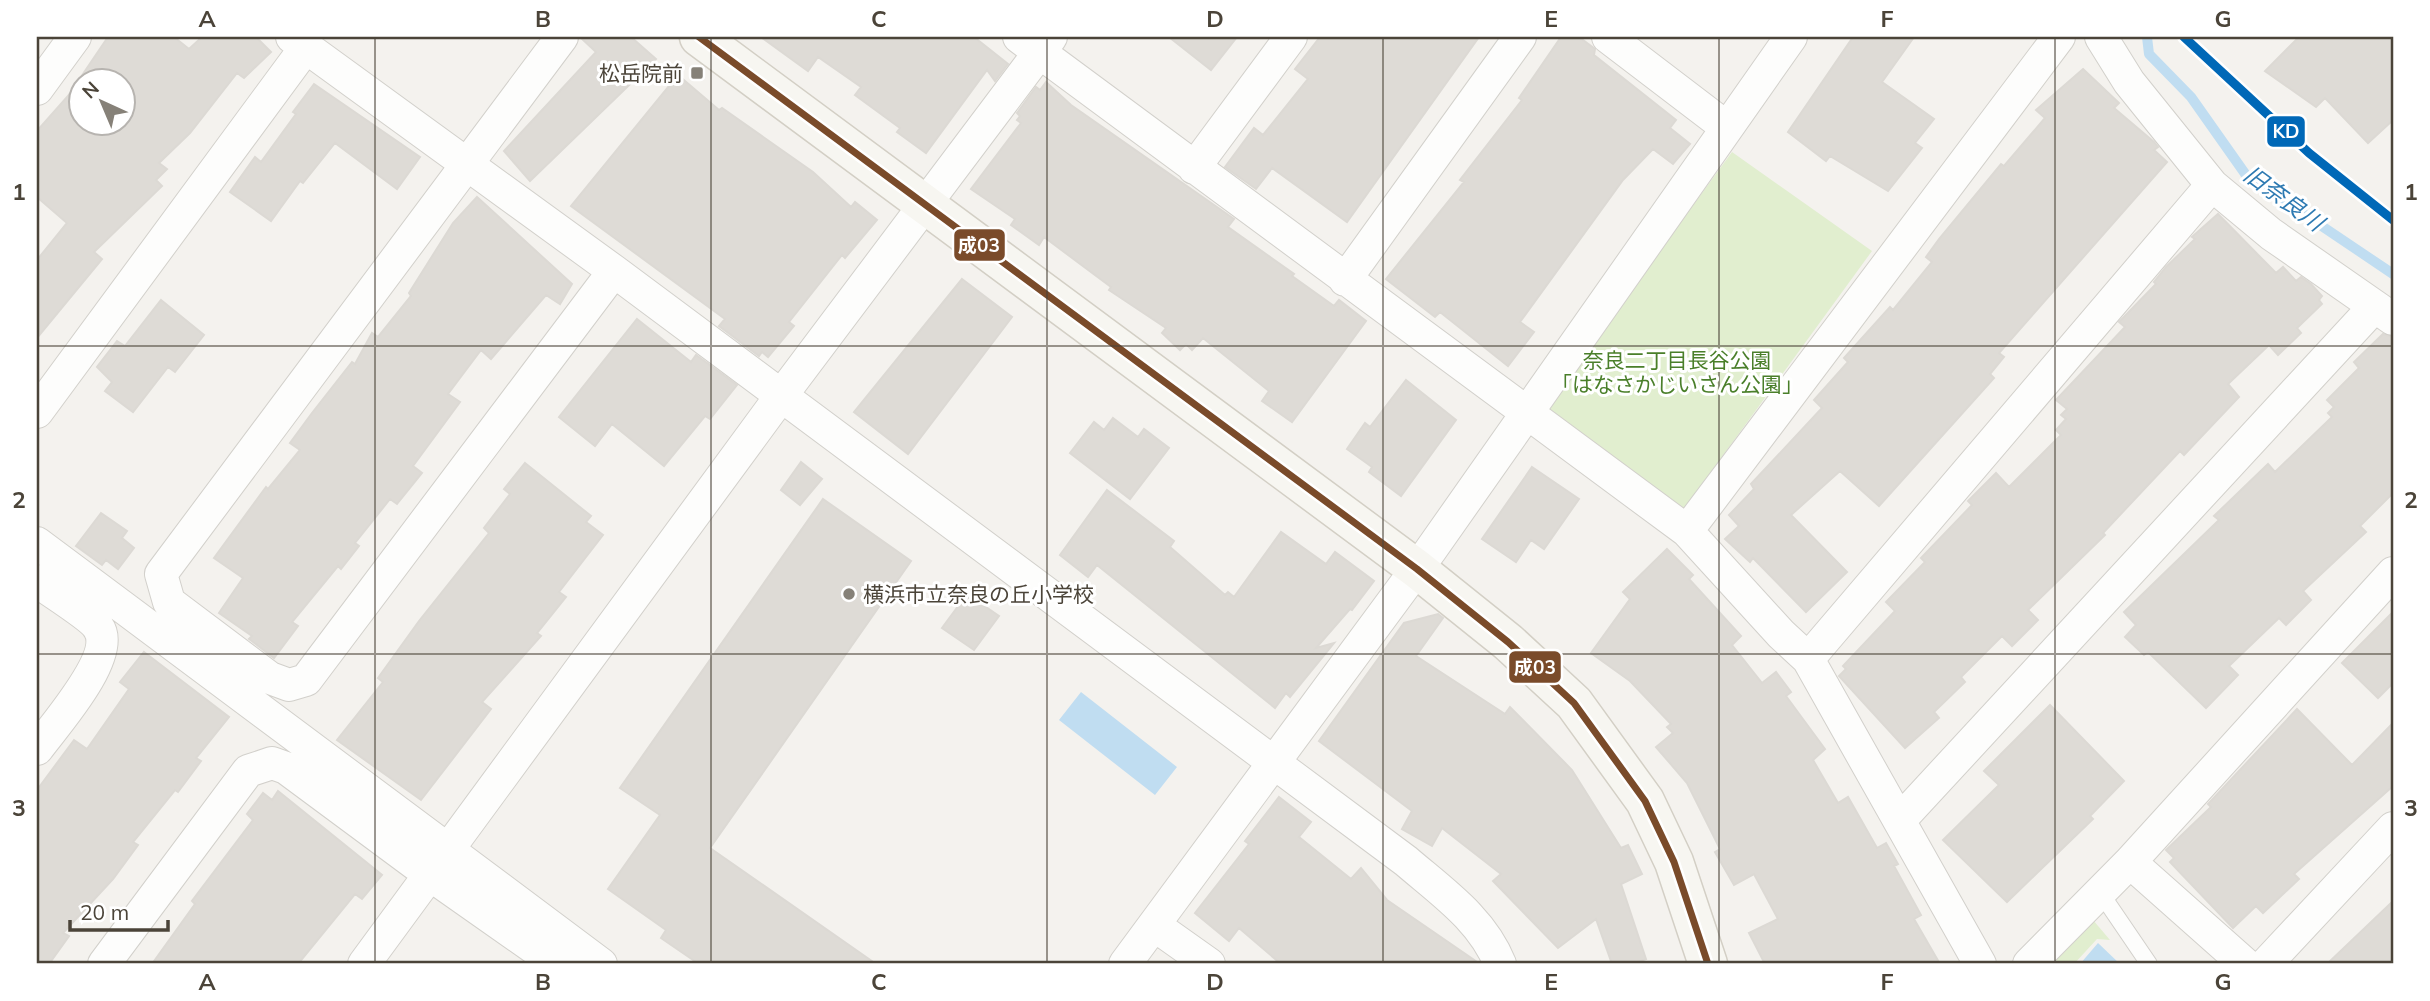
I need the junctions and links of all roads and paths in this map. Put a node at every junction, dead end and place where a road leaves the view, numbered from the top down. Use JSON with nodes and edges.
{"nodes":[{"id":1,"x":75,"y":37,"type":"edge"},
{"id":2,"x":562,"y":37,"type":"edge"},
{"id":3,"x":699,"y":37,"type":"edge"},
{"id":4,"x":1291,"y":37,"type":"edge"},
{"id":5,"x":1520,"y":37,"type":"edge"},
{"id":6,"x":1608,"y":37,"type":"edge"},
{"id":7,"x":1791,"y":37,"type":"edge"},
{"id":8,"x":2059,"y":37,"type":"edge"},
{"id":9,"x":2101,"y":37,"type":"edge"},
{"id":10,"x":299,"y":42,"type":"edge"},
{"id":11,"x":1037,"y":42,"type":"edge"},
{"id":12,"x":37,"y":89,"type":"edge"},
{"id":13,"x":1726,"y":127,"type":"junction"},
{"id":14,"x":466,"y":162,"type":"junction"},
{"id":15,"x":1194,"y":168,"type":"junction"},
{"id":16,"x":2212,"y":185,"type":"junction"},
{"id":17,"x":926,"y":207,"type":"junction"},
{"id":18,"x":614,"y":271,"type":"junction"},
{"id":19,"x":1345,"y":280,"type":"junction"},
{"id":20,"x":2384,"y":313,"type":"edge"},
{"id":21,"x":781,"y":396,"type":"junction"},
{"id":22,"x":37,"y":412,"type":"edge"},
{"id":23,"x":1525,"y":414,"type":"junction"},
{"id":24,"x":1687,"y":531,"type":"junction"},
{"id":25,"x":37,"y":543,"type":"edge"},
{"id":26,"x":1417,"y":569,"type":"junction"},
{"id":27,"x":2393,"y":573,"type":"edge"},
{"id":28,"x":161,"y":574,"type":"junction"},
{"id":29,"x":37,"y":581,"type":"edge"},
{"id":30,"x":131,"y":614,"type":"junction"},
{"id":31,"x":102,"y":640,"type":"junction"},
{"id":32,"x":1808,"y":659,"type":"junction"},
{"id":33,"x":306,"y":680,"type":"junction"},
{"id":34,"x":278,"y":723,"type":"junction"},
{"id":35,"x":37,"y":749,"type":"edge"},
{"id":36,"x":1274,"y":762,"type":"junction"},
{"id":37,"x":248,"y":771,"type":"junction"},
{"id":38,"x":1900,"y":820,"type":"junction"},
{"id":39,"x":2393,"y":828,"type":"edge"},
{"id":40,"x":438,"y":862,"type":"junction"},
{"id":41,"x":2130,"y":862,"type":"junction"},
{"id":42,"x":2100,"y":892,"type":"junction"},
{"id":43,"x":1154,"y":925,"type":"junction"},
{"id":44,"x":104,"y":964,"type":"edge"},
{"id":45,"x":364,"y":964,"type":"edge"},
{"id":46,"x":557,"y":964,"type":"edge"},
{"id":47,"x":601,"y":964,"type":"edge"},
{"id":48,"x":1125,"y":964,"type":"edge"},
{"id":49,"x":1209,"y":964,"type":"edge"},
{"id":50,"x":1500,"y":964,"type":"edge"},
{"id":51,"x":1708,"y":964,"type":"edge"},
{"id":52,"x":1980,"y":964,"type":"edge"},
{"id":53,"x":2029,"y":964,"type":"edge"},
{"id":54,"x":2149,"y":964,"type":"edge"},
{"id":55,"x":2245,"y":964,"type":"edge"},
{"id":56,"x":2266,"y":964,"type":"edge"}],
"edges":[{"from":1,"to":12,"type":"street"},
{"from":2,"to":14,"type":"street"},
{"from":3,"to":17,"type":"street"},
{"from":4,"to":15,"type":"street"},
{"from":5,"to":19,"type":"street"},
{"from":6,"to":13,"type":"street"},
{"from":7,"to":13,"type":"street"},
{"from":8,"to":24,"type":"street"},
{"from":9,"to":16,"type":"street"},
{"from":10,"to":14,"type":"street"},
{"from":10,"to":22,"type":"street"},
{"from":11,"to":15,"type":"street"},
{"from":11,"to":17,"type":"street"},
{"from":13,"to":23,"type":"street"},
{"from":14,"to":18,"type":"street"},
{"from":14,"to":28,"type":"street"},
{"from":15,"to":19,"type":"street"},
{"from":16,"to":20,"type":"street"},
{"from":16,"to":32,"type":"street"},
{"from":17,"to":21,"type":"street"},
{"from":17,"to":26,"type":"street"},
{"from":18,"to":21,"type":"street"},
{"from":18,"to":33,"type":"street"},
{"from":19,"to":23,"type":"street"},
{"from":20,"to":38,"type":"street"},
{"from":21,"to":36,"type":"street"},
{"from":21,"to":40,"type":"street"},
{"from":23,"to":24,"type":"street"},
{"from":23,"to":26,"type":"street"},
{"from":24,"to":32,"type":"street"},
{"from":25,"to":30,"type":"street"},
{"from":26,"to":36,"type":"street"},
{"from":26,"to":51,"type":"street"},
{"from":27,"to":41,"type":"street"},
{"from":28,"to":30,"type":"street"},
{"from":28,"to":33,"type":"street"},
{"from":29,"to":31,"type":"street"},
{"from":30,"to":31,"type":"street"},
{"from":30,"to":34,"type":"street"},
{"from":31,"to":35,"type":"street"},
{"from":32,"to":38,"type":"street"},
{"from":33,"to":34,"type":"street"},
{"from":34,"to":37,"type":"street"},
{"from":34,"to":40,"type":"street"},
{"from":36,"to":43,"type":"street"},
{"from":36,"to":50,"type":"street"},
{"from":37,"to":40,"type":"street"},
{"from":37,"to":44,"type":"street"},
{"from":38,"to":52,"type":"street"},
{"from":39,"to":56,"type":"street"},
{"from":40,"to":45,"type":"street"},
{"from":40,"to":46,"type":"street"},
{"from":40,"to":47,"type":"street"},
{"from":41,"to":42,"type":"street"},
{"from":41,"to":55,"type":"street"},
{"from":42,"to":53,"type":"street"},
{"from":42,"to":54,"type":"lane"},
{"from":43,"to":48,"type":"street"},
{"from":43,"to":49,"type":"street"}]}
